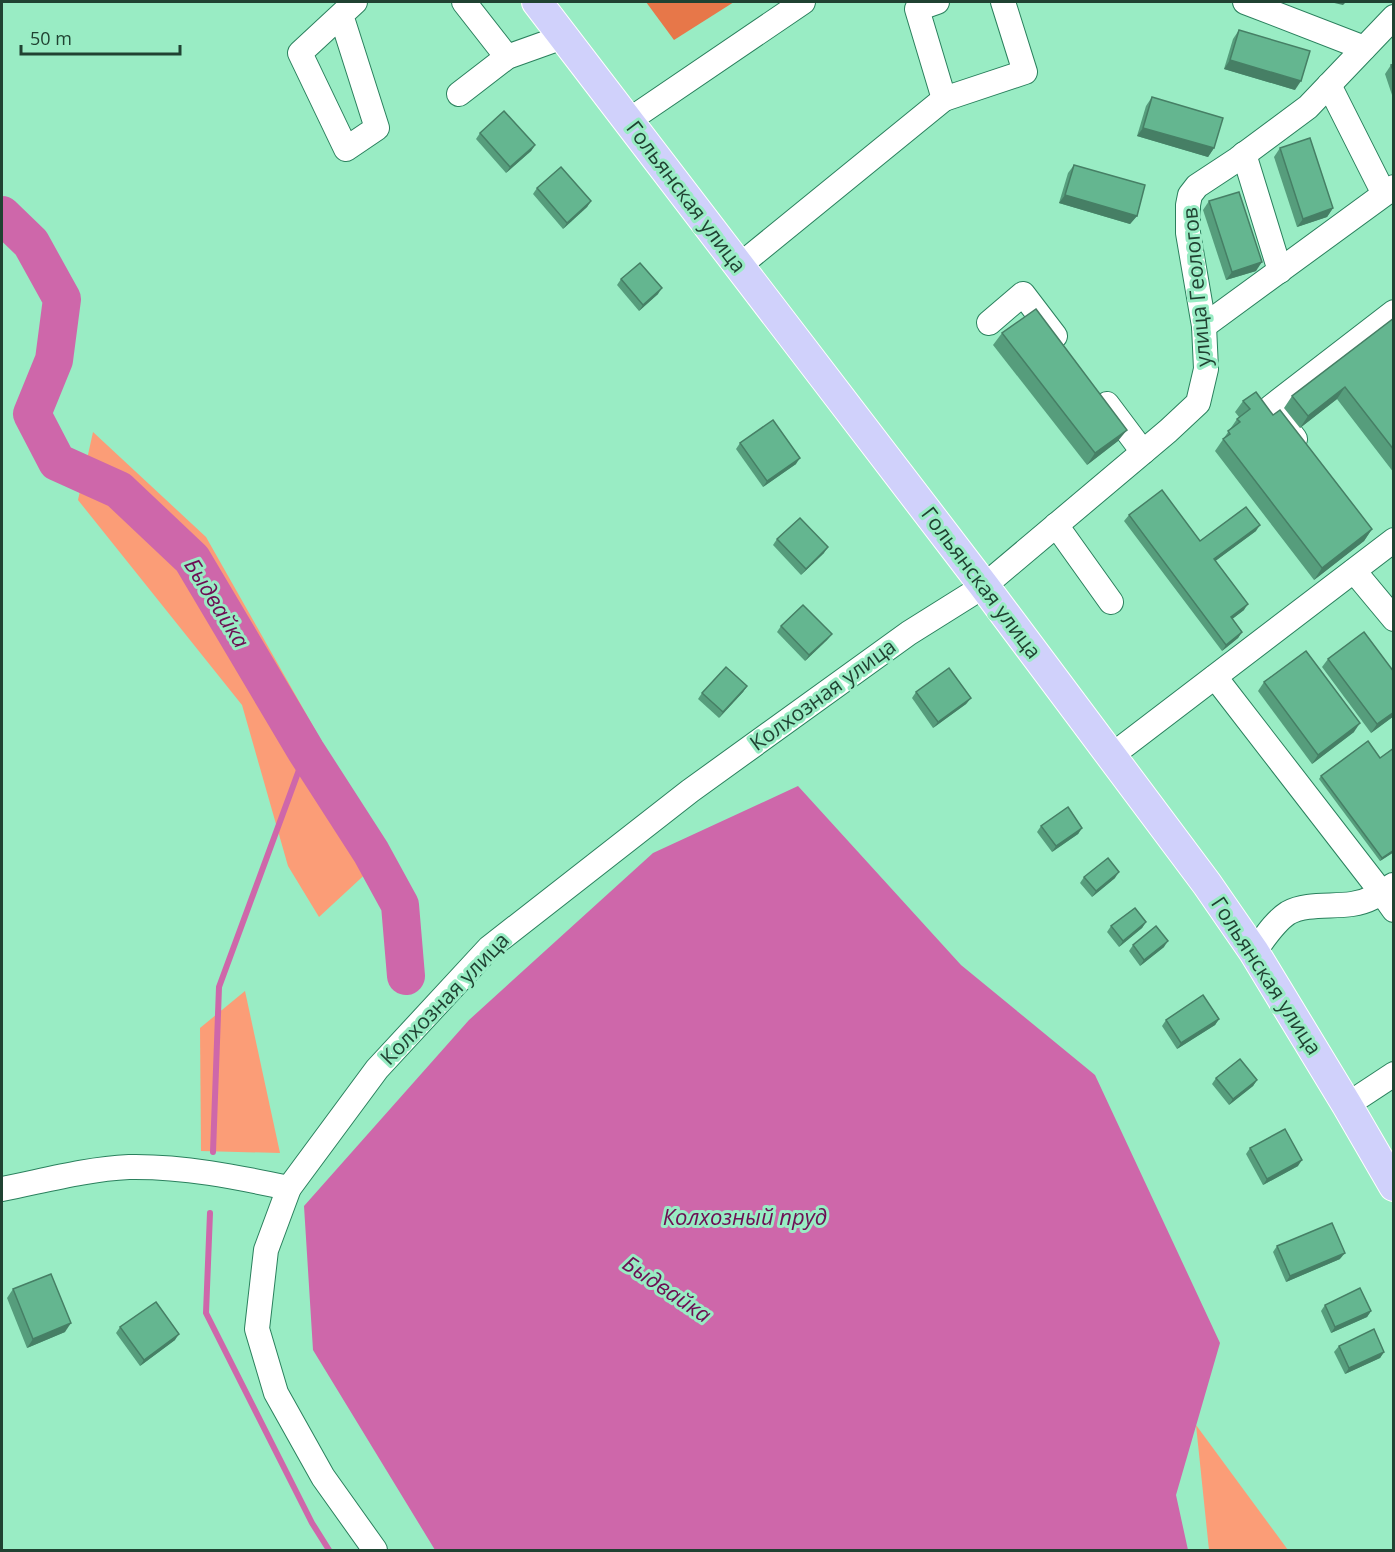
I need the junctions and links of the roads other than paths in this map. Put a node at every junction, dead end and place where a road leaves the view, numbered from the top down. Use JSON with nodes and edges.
{"nodes":[{"id":1,"x":464,"y":2,"type":"edge"},
{"id":2,"x":537,"y":2,"type":"edge"},
{"id":3,"x":803,"y":2,"type":"edge"},
{"id":4,"x":937,"y":2,"type":"edge"},
{"id":5,"x":1003,"y":2,"type":"edge"},
{"id":6,"x":1245,"y":2,"type":"edge"},
{"id":7,"x":348,"y":8,"type":"edge"},
{"id":8,"x":1393,"y":17,"type":"edge"},
{"id":9,"x":563,"y":37,"type":"junction"},
{"id":10,"x":1364,"y":48,"type":"junction"},
{"id":11,"x":507,"y":57,"type":"junction"},
{"id":12,"x":1329,"y":85,"type":"junction"},
{"id":13,"x":459,"y":94,"type":"dead end"},
{"id":14,"x":944,"y":99,"type":"junction"},
{"id":15,"x":628,"y":121,"type":"junction"},
{"id":16,"x":1244,"y":154,"type":"junction"},
{"id":17,"x":1389,"y":190,"type":"edge"},
{"id":18,"x":739,"y":266,"type":"junction"},
{"id":19,"x":1280,"y":270,"type":"junction"},
{"id":20,"x":1394,"y":312,"type":"edge"},
{"id":21,"x":989,"y":323,"type":"dead end"},
{"id":22,"x":1204,"y":326,"type":"junction"},
{"id":23,"x":1066,"y":350,"type":"edge"},
{"id":24,"x":1094,"y":387,"type":"edge"},
{"id":25,"x":1143,"y":452,"type":"junction"},
{"id":26,"x":1312,"y":460,"type":"edge"},
{"id":27,"x":1056,"y":525,"type":"junction"},
{"id":28,"x":1380,"y":541,"type":"edge"},
{"id":29,"x":1354,"y":571,"type":"junction"},
{"id":30,"x":984,"y":586,"type":"junction"},
{"id":31,"x":1111,"y":602,"type":"dead end"},
{"id":32,"x":1394,"y":619,"type":"edge"},
{"id":33,"x":1215,"y":677,"type":"junction"},
{"id":34,"x":1112,"y":756,"type":"junction"},
{"id":35,"x":1390,"y":896,"type":"edge"},
{"id":36,"x":1254,"y":952,"type":"junction"},
{"id":37,"x":1394,"y":1074,"type":"edge"},
{"id":38,"x":1347,"y":1104,"type":"junction"},
{"id":39,"x":1394,"y":1186,"type":"edge"},
{"id":40,"x":289,"y":1188,"type":"junction"},
{"id":41,"x":2,"y":1189,"type":"edge"},
{"id":42,"x":375,"y":1551,"type":"edge"}],
"edges":[{"from":1,"to":11,"type":"street"},
{"from":2,"to":9,"type":"main road","name":"Гольянская улица"},
{"from":3,"to":15,"type":"street"},
{"from":4,"to":14,"type":"street"},
{"from":5,"to":14,"type":"street"},
{"from":6,"to":10,"type":"street"},
{"from":7,"to":7,"type":"street"},
{"from":8,"to":10,"type":"street","name":"улица Геологов"},
{"from":9,"to":11,"type":"street"},
{"from":9,"to":15,"type":"main road","name":"Гольянская улица"},
{"from":10,"to":12,"type":"street","name":"улица Геологов"},
{"from":11,"to":13,"type":"street"},
{"from":12,"to":16,"type":"street","name":"улица Геологов"},
{"from":12,"to":17,"type":"street"},
{"from":14,"to":18,"type":"street"},
{"from":15,"to":18,"type":"main road","name":"Гольянская улица"},
{"from":16,"to":19,"type":"street"},
{"from":16,"to":22,"type":"street","name":"улица Геологов"},
{"from":17,"to":19,"type":"street"},
{"from":18,"to":30,"type":"main road","name":"Гольянская улица"},
{"from":19,"to":22,"type":"street"},
{"from":20,"to":26,"type":"street"},
{"from":21,"to":23,"type":"street"},
{"from":22,"to":25,"type":"street","name":"улица Геологов"},
{"from":24,"to":25,"type":"street"},
{"from":25,"to":27,"type":"street","name":"улица Геологов"},
{"from":27,"to":30,"type":"street","name":"улица Геологов"},
{"from":27,"to":31,"type":"street"},
{"from":28,"to":29,"type":"street"},
{"from":29,"to":32,"type":"street"},
{"from":29,"to":33,"type":"street"},
{"from":30,"to":34,"type":"main road","name":"Гольянская улица"},
{"from":30,"to":40,"type":"street","name":"Колхозная улица"},
{"from":33,"to":34,"type":"street"},
{"from":33,"to":35,"type":"street"},
{"from":34,"to":36,"type":"main road","name":"Гольянская улица"},
{"from":35,"to":36,"type":"street"},
{"from":36,"to":38,"type":"main road","name":"Гольянская улица"},
{"from":37,"to":38,"type":"street"},
{"from":38,"to":39,"type":"main road","name":"Гольянская улица"},
{"from":40,"to":41,"type":"street"},
{"from":40,"to":42,"type":"street","name":"Колхозная улица"}]}
